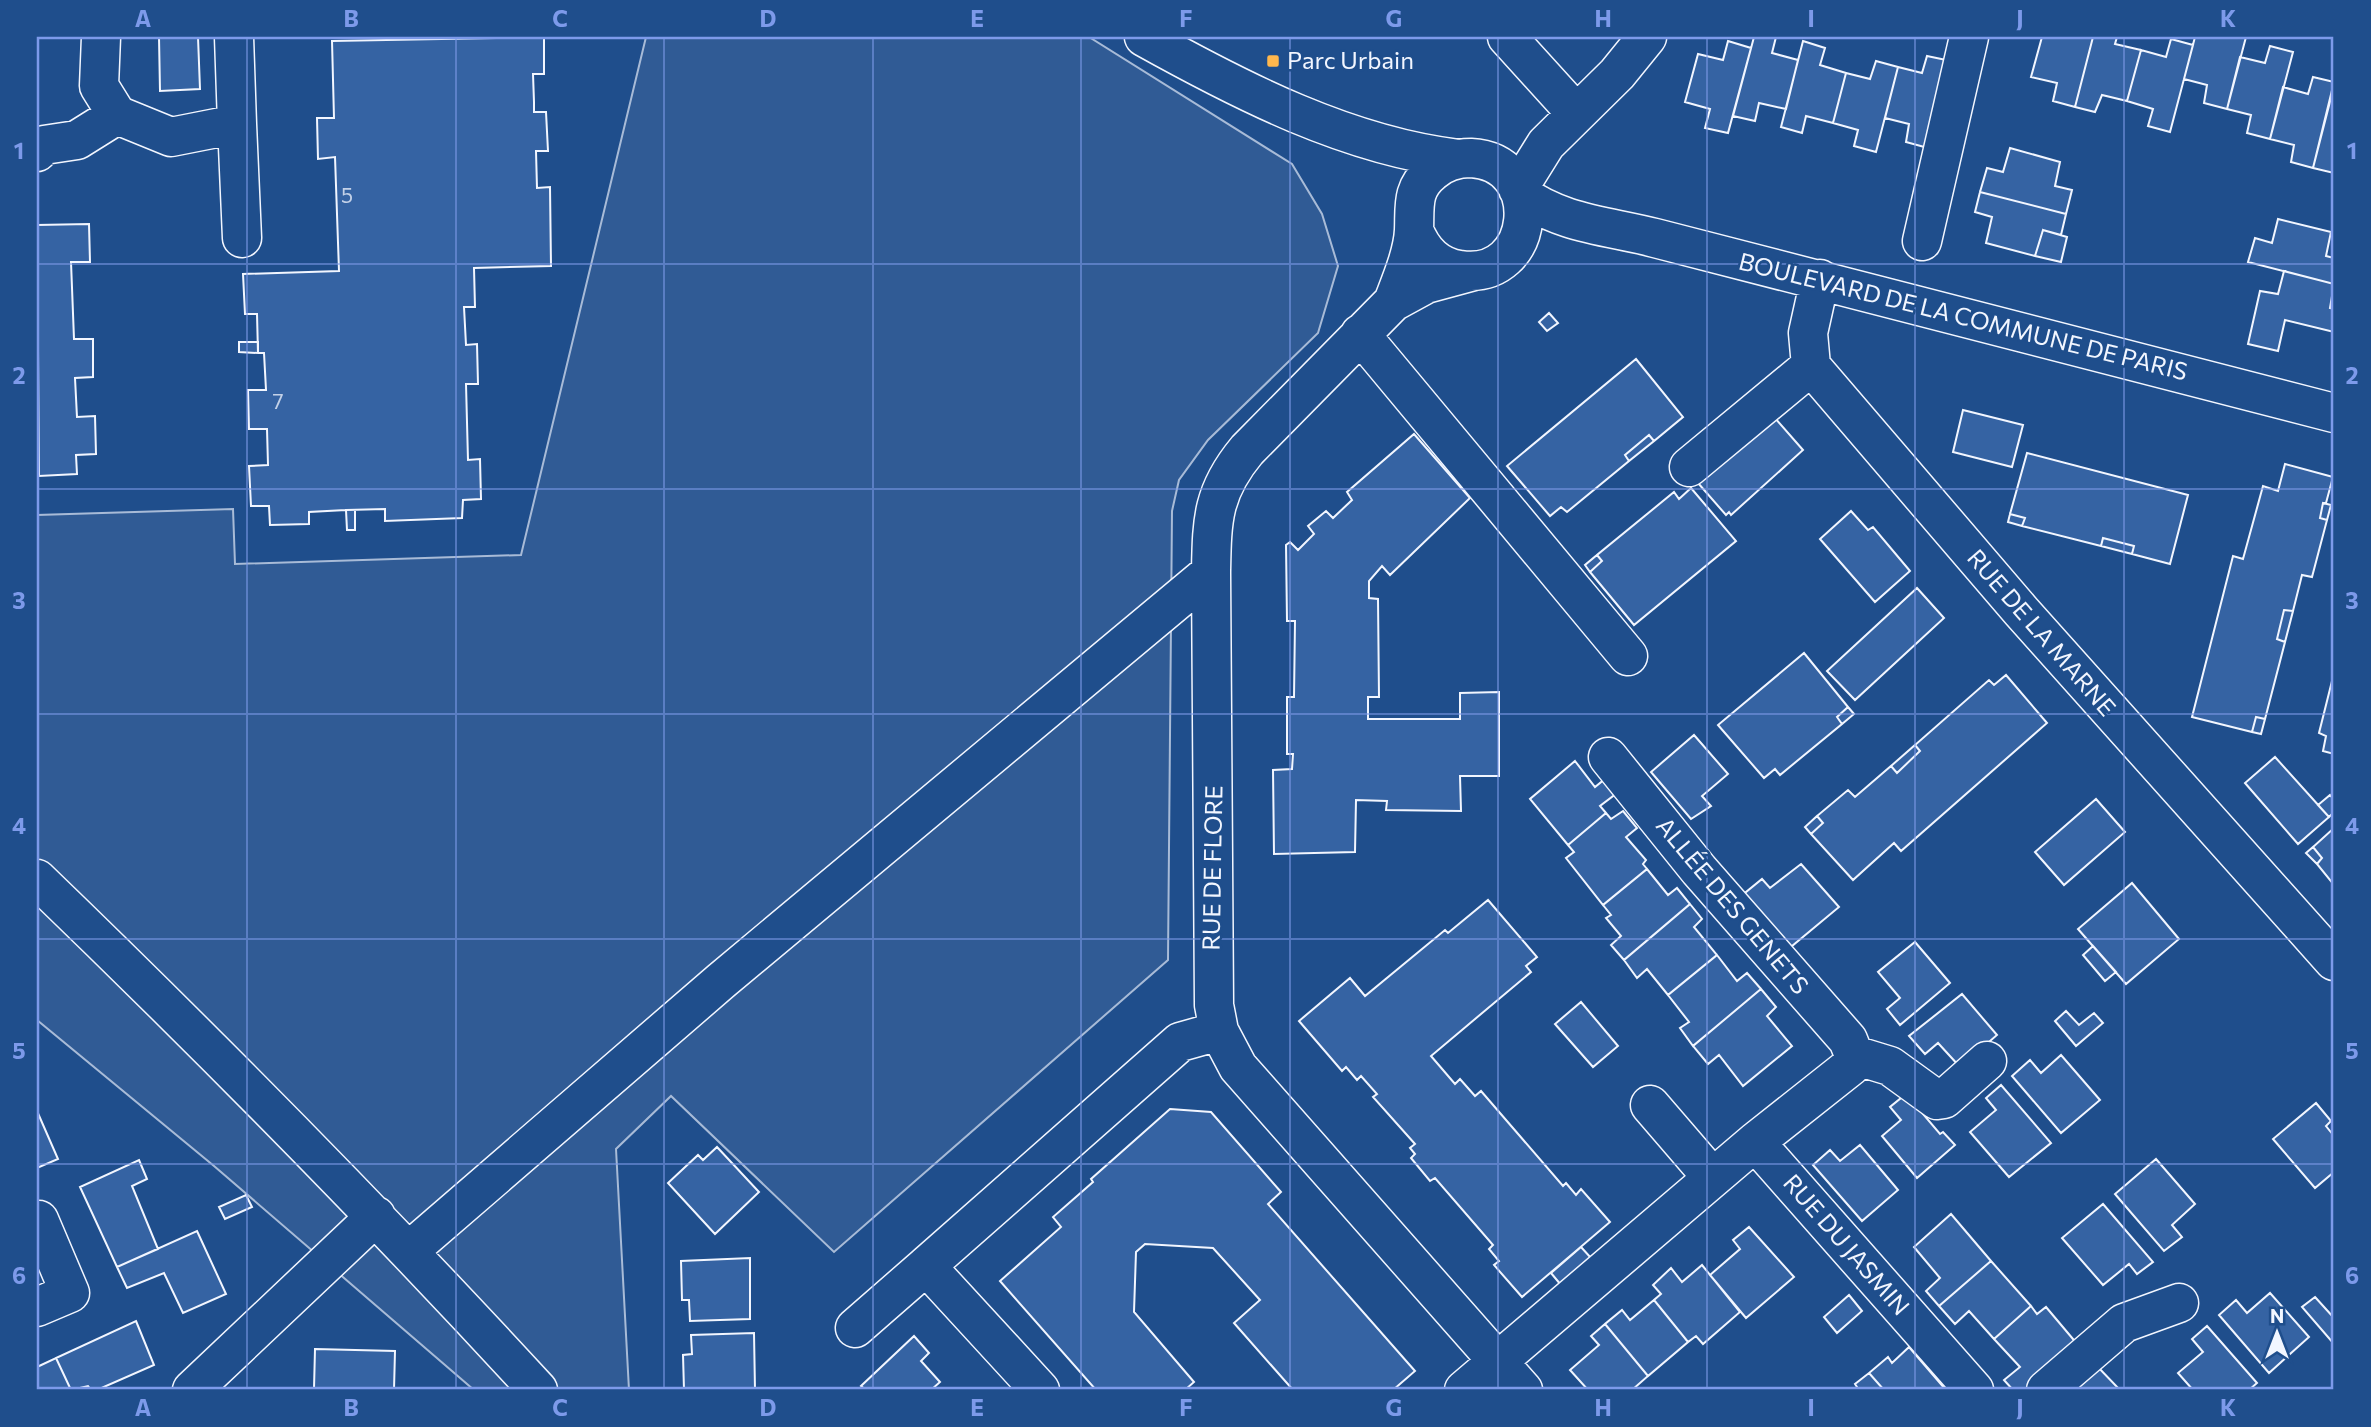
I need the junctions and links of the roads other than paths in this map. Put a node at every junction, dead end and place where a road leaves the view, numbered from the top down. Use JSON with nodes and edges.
{"nodes":[{"id":1,"x":100,"y":37,"type":"edge"},
{"id":2,"x":234,"y":37,"type":"edge"},
{"id":3,"x":1144,"y":37,"type":"edge"},
{"id":4,"x":1507,"y":37,"type":"edge"},
{"id":5,"x":1647,"y":37,"type":"edge"},
{"id":6,"x":1969,"y":37,"type":"edge"},
{"id":7,"x":1575,"y":113,"type":"junction"},
{"id":8,"x":117,"y":115,"type":"junction"},
{"id":9,"x":237,"y":124,"type":"junction"},
{"id":10,"x":1348,"y":133,"type":"junction"},
{"id":11,"x":1546,"y":144,"type":"junction"},
{"id":12,"x":37,"y":152,"type":"edge"},
{"id":13,"x":1468,"y":159,"type":"junction"},
{"id":14,"x":1520,"y":191,"type":"junction"},
{"id":15,"x":1413,"y":219,"type":"junction"},
{"id":16,"x":1591,"y":226,"type":"junction"},
{"id":17,"x":242,"y":238,"type":"dead end"},
{"id":18,"x":1922,"y":241,"type":"dead end"},
{"id":19,"x":1512,"y":250,"type":"junction"},
{"id":20,"x":1474,"y":271,"type":"junction"},
{"id":21,"x":1820,"y":279,"type":"junction"},
{"id":22,"x":1392,"y":302,"type":"junction"},
{"id":23,"x":1360,"y":334,"type":"junction"},
{"id":24,"x":1811,"y":366,"type":"junction"},
{"id":25,"x":2334,"y":413,"type":"edge"},
{"id":26,"x":1689,"y":467,"type":"dead end"},
{"id":27,"x":1211,"y":572,"type":"junction"},
{"id":28,"x":1628,"y":656,"type":"dead end"},
{"id":29,"x":1608,"y":757,"type":"dead end"},
{"id":30,"x":37,"y":879,"type":"edge"},
{"id":31,"x":2334,"y":961,"type":"edge"},
{"id":32,"x":1219,"y":1031,"type":"junction"},
{"id":33,"x":1854,"y":1055,"type":"junction"},
{"id":34,"x":1987,"y":1061,"type":"dead end"},
{"id":35,"x":1650,"y":1105,"type":"dead end"},
{"id":36,"x":1755,"y":1142,"type":"junction"},
{"id":37,"x":1712,"y":1177,"type":"junction"},
{"id":38,"x":376,"y":1216,"type":"junction"},
{"id":39,"x":39,"y":1220,"type":"dead end"},
{"id":40,"x":410,"y":1250,"type":"junction"},
{"id":41,"x":938,"y":1256,"type":"junction"},
{"id":42,"x":2179,"y":1303,"type":"dead end"},
{"id":43,"x":37,"y":1307,"type":"edge"},
{"id":44,"x":855,"y":1328,"type":"dead end"},
{"id":45,"x":1498,"y":1362,"type":"junction"},
{"id":46,"x":192,"y":1390,"type":"edge"},
{"id":47,"x":538,"y":1390,"type":"edge"},
{"id":48,"x":1040,"y":1390,"type":"edge"},
{"id":49,"x":1464,"y":1390,"type":"edge"},
{"id":50,"x":1523,"y":1390,"type":"edge"},
{"id":51,"x":1974,"y":1390,"type":"edge"},
{"id":52,"x":2046,"y":1390,"type":"edge"}],
"edges":[{"from":1,"to":8,"type":"street"},
{"from":2,"to":9,"type":"street"},
{"from":3,"to":10,"type":"street"},
{"from":4,"to":7,"type":"street"},
{"from":5,"to":7,"type":"street"},
{"from":6,"to":18,"type":"street"},
{"from":7,"to":11,"type":"street"},
{"from":8,"to":9,"type":"street"},
{"from":8,"to":12,"type":"street"},
{"from":9,"to":17,"type":"street"},
{"from":10,"to":13,"type":"street"},
{"from":10,"to":15,"type":"street"},
{"from":11,"to":13,"type":"street"},
{"from":11,"to":14,"type":"street"},
{"from":13,"to":14,"type":"street"},
{"from":13,"to":15,"type":"street"},
{"from":14,"to":16,"type":"street","name":"BOULEVARD DE LA COMMUNE DE PARIS"},
{"from":14,"to":19,"type":"street"},
{"from":15,"to":20,"type":"street"},
{"from":15,"to":22,"type":"street","name":"RUE DE FLORE"},
{"from":16,"to":19,"type":"street","name":"BOULEVARD DE LA COMMUNE DE PARIS"},
{"from":16,"to":21,"type":"street","name":"BOULEVARD DE LA COMMUNE DE PARIS"},
{"from":19,"to":20,"type":"street"},
{"from":20,"to":22,"type":"street","name":"RUE DE FLORE"},
{"from":21,"to":24,"type":"street"},
{"from":21,"to":25,"type":"street","name":"BOULEVARD DE LA COMMUNE DE PARIS"},
{"from":22,"to":23,"type":"street","name":"RUE DE FLORE"},
{"from":23,"to":27,"type":"street","name":"RUE DE FLORE"},
{"from":23,"to":28,"type":"street"},
{"from":24,"to":26,"type":"street"},
{"from":24,"to":31,"type":"street","name":"RUE DE LA MARNE"},
{"from":27,"to":32,"type":"street","name":"RUE DE FLORE"},
{"from":27,"to":40,"type":"street"},
{"from":29,"to":33,"type":"street","name":"ALLÉE DES GENETS"},
{"from":30,"to":38,"type":"street"},
{"from":32,"to":41,"type":"street"},
{"from":32,"to":45,"type":"street","name":"RUE DE FLORE"},
{"from":33,"to":34,"type":"street"},
{"from":33,"to":36,"type":"street"},
{"from":35,"to":37,"type":"street"},
{"from":36,"to":37,"type":"street"},
{"from":36,"to":51,"type":"street","name":"RUE DU JASMIN"},
{"from":37,"to":45,"type":"street"},
{"from":38,"to":40,"type":"street"},
{"from":38,"to":46,"type":"street"},
{"from":39,"to":43,"type":"street"},
{"from":40,"to":47,"type":"street"},
{"from":41,"to":44,"type":"street"},
{"from":41,"to":48,"type":"street"},
{"from":42,"to":52,"type":"street"},
{"from":45,"to":49,"type":"street"},
{"from":45,"to":50,"type":"street","name":"RUE DE FLORE"}]}
